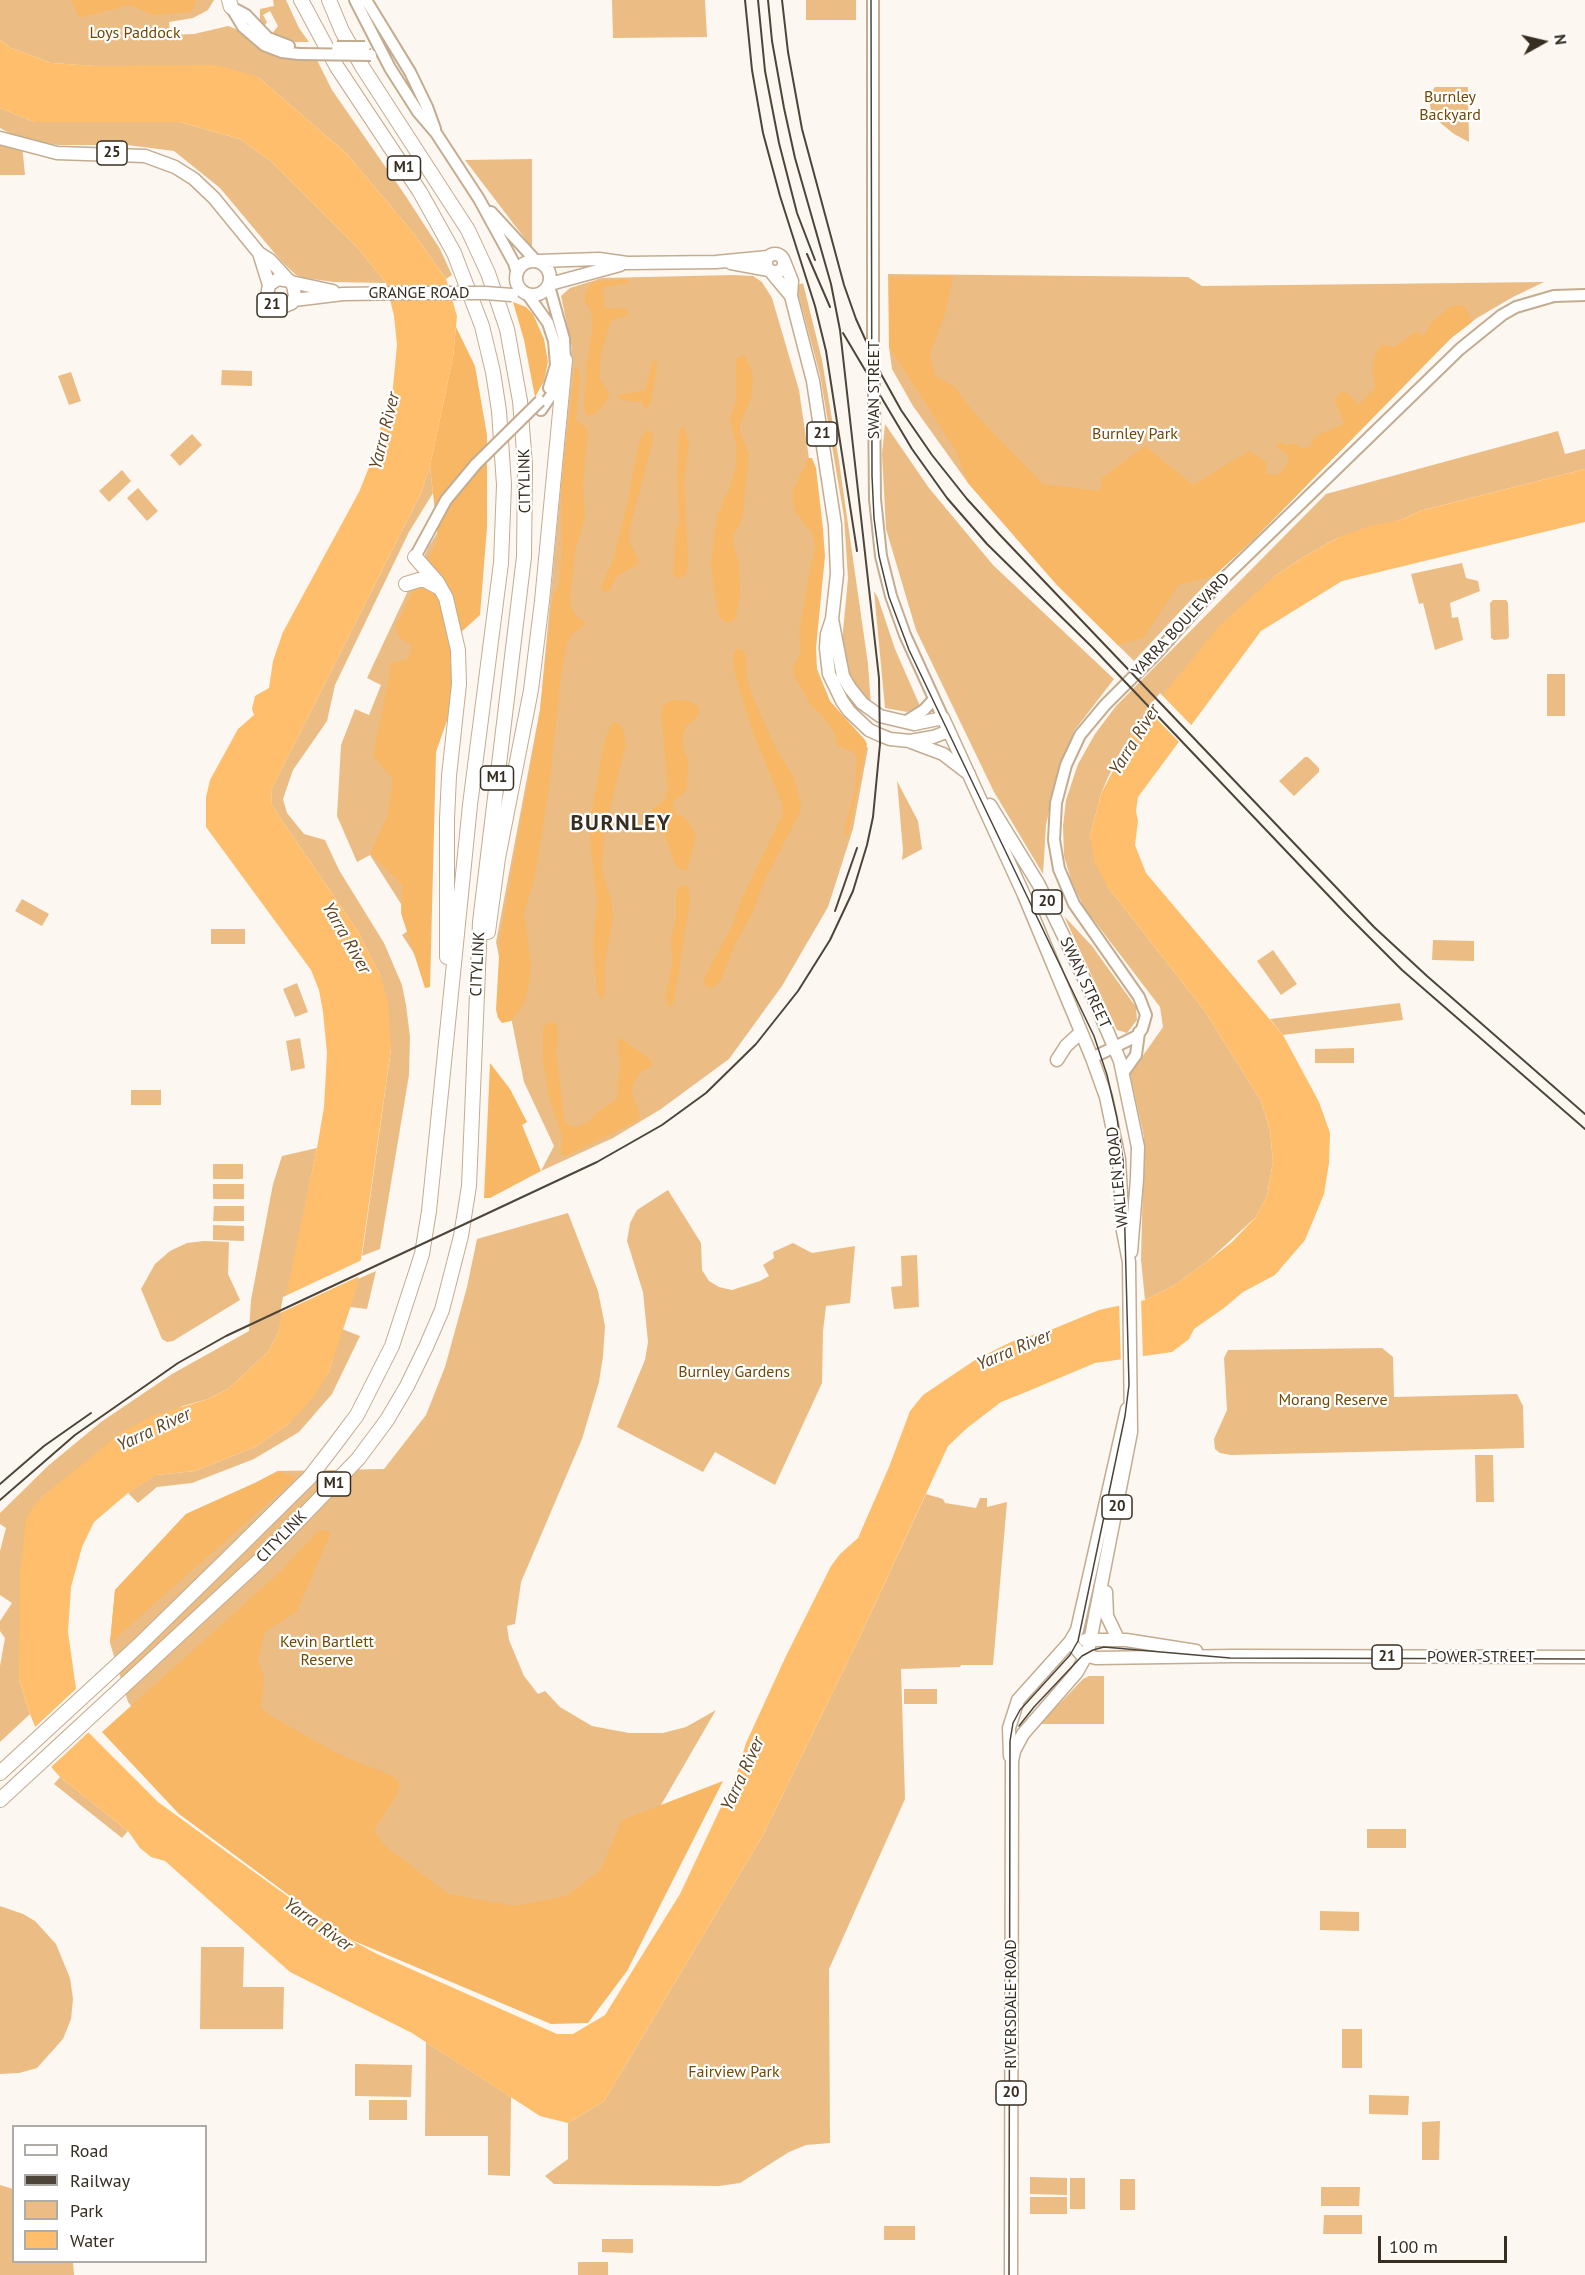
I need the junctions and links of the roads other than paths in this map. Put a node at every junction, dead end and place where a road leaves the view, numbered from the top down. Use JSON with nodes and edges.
{"nodes":[{"id":1,"x":302,"y":0,"type":"edge"},
{"id":2,"x":324,"y":0,"type":"edge"},
{"id":3,"x":329,"y":0,"type":"edge"},
{"id":4,"x":355,"y":0,"type":"edge"},
{"id":5,"x":366,"y":0,"type":"edge"},
{"id":6,"x":873,"y":0,"type":"edge"},
{"id":7,"x":230,"y":3,"type":"edge"},
{"id":8,"x":252,"y":21,"type":"junction"},
{"id":9,"x":342,"y":31,"type":"junction"},
{"id":10,"x":249,"y":34,"type":"junction"},
{"id":11,"x":261,"y":38,"type":"junction"},
{"id":12,"x":398,"y":50,"type":"junction"},
{"id":13,"x":374,"y":51,"type":"junction"},
{"id":14,"x":436,"y":133,"type":"junction"},
{"id":15,"x":0,"y":138,"type":"edge"},
{"id":16,"x":478,"y":199,"type":"junction"},
{"id":17,"x":259,"y":253,"type":"junction"},
{"id":18,"x":537,"y":261,"type":"junction"},
{"id":19,"x":627,"y":263,"type":"junction"},
{"id":20,"x":769,"y":266,"type":"junction"},
{"id":21,"x":517,"y":273,"type":"junction"},
{"id":22,"x":290,"y":282,"type":"junction"},
{"id":23,"x":268,"y":285,"type":"junction"},
{"id":24,"x":550,"y":285,"type":"junction"},
{"id":25,"x":509,"y":289,"type":"junction"},
{"id":26,"x":357,"y":294,"type":"junction"},
{"id":27,"x":527,"y":294,"type":"junction"},
{"id":28,"x":1585,"y":295,"type":"edge"},
{"id":29,"x":791,"y":296,"type":"junction"},
{"id":30,"x":294,"y":300,"type":"junction"},
{"id":31,"x":565,"y":360,"type":"junction"},
{"id":32,"x":541,"y":405,"type":"junction"},
{"id":33,"x":415,"y":557,"type":"joint"},
{"id":34,"x":406,"y":584,"type":"dead end"},
{"id":35,"x":442,"y":590,"type":"junction"},
{"id":36,"x":832,"y":619,"type":"junction"},
{"id":37,"x":934,"y":699,"type":"junction"},
{"id":38,"x":943,"y":718,"type":"junction"},
{"id":39,"x":905,"y":722,"type":"junction"},
{"id":40,"x":950,"y":731,"type":"junction"},
{"id":41,"x":910,"y":741,"type":"junction"},
{"id":42,"x":968,"y":769,"type":"junction"},
{"id":43,"x":449,"y":1019,"type":"junction"},
{"id":44,"x":1081,"y":1032,"type":"junction"},
{"id":45,"x":1140,"y":1032,"type":"junction"},
{"id":46,"x":1115,"y":1048,"type":"junction"},
{"id":47,"x":1092,"y":1058,"type":"junction"},
{"id":48,"x":1057,"y":1060,"type":"dead end"},
{"id":49,"x":1123,"y":1073,"type":"junction"},
{"id":50,"x":472,"y":1092,"type":"junction"},
{"id":51,"x":1129,"y":1262,"type":"junction"},
{"id":52,"x":1131,"y":1376,"type":"junction"},
{"id":53,"x":1107,"y":1557,"type":"junction"},
{"id":54,"x":1080,"y":1620,"type":"joint"},
{"id":55,"x":1118,"y":1639,"type":"junction"},
{"id":56,"x":1091,"y":1640,"type":"junction"},
{"id":57,"x":1070,"y":1642,"type":"junction"},
{"id":58,"x":1086,"y":1656,"type":"junction"},
{"id":59,"x":1233,"y":1656,"type":"junction"},
{"id":60,"x":1585,"y":1657,"type":"edge"},
{"id":61,"x":1012,"y":1769,"type":"junction"},
{"id":62,"x":0,"y":1773,"type":"edge"},
{"id":63,"x":0,"y":1800,"type":"edge"},
{"id":64,"x":1011,"y":2275,"type":"edge"}],
"edges":[{"from":1,"to":43,"type":"highway","name":"CITYLINK","number":"M1"},
{"from":2,"to":9,"type":"highway","number":"M1"},
{"from":3,"to":9,"type":"highway","name":"CITYLINK","number":"M1"},
{"from":4,"to":13,"type":"main road"},
{"from":5,"to":12,"type":"main road"},
{"from":6,"to":37,"type":"main road","name":"SWAN STREET","number":"20","bridge":true},
{"from":7,"to":8,"type":"main road"},
{"from":7,"to":10,"type":"main road"},
{"from":8,"to":10,"type":"main road"},
{"from":8,"to":11,"type":"main road"},
{"from":9,"to":50,"type":"highway","name":"CITYLINK","number":"M1"},
{"from":10,"to":11,"type":"main road"},
{"from":11,"to":13,"type":"main road","bridge":true},
{"from":12,"to":13,"type":"main road"},
{"from":12,"to":14,"type":"main road"},
{"from":13,"to":14,"type":"main road"},
{"from":14,"to":16,"type":"main road"},
{"from":15,"to":17,"type":"main road","number":"25"},
{"from":16,"to":18,"type":"main road"},
{"from":16,"to":21,"type":"main road"},
{"from":17,"to":22,"type":"main road","number":"25"},
{"from":17,"to":23,"type":"main road","number":"25"},
{"from":18,"to":19,"type":"main road","number":"21"},
{"from":18,"to":21,"type":"main road","number":"21"},
{"from":18,"to":24,"type":"main road"},
{"from":19,"to":20,"type":"main road","number":"21"},
{"from":19,"to":24,"type":"main road","number":"21"},
{"from":20,"to":29,"type":"main road","number":"21"},
{"from":20,"to":29,"type":"main road","number":"21"},
{"from":21,"to":25,"type":"main road","name":"GRANGE ROAD","number":"21"},
{"from":21,"to":27,"type":"main road"},
{"from":22,"to":23,"type":"main road","number":"21"},
{"from":22,"to":26,"type":"main road","name":"GRANGE ROAD","number":"21"},
{"from":22,"to":30,"type":"main road","number":"21"},
{"from":23,"to":30,"type":"main road","number":"21"},
{"from":24,"to":27,"type":"main road","number":"21"},
{"from":24,"to":31,"type":"main road"},
{"from":25,"to":26,"type":"main road","name":"GRANGE ROAD","number":"21","bridge":true},
{"from":25,"to":27,"type":"main road","name":"GRANGE ROAD","number":"21"},
{"from":26,"to":30,"type":"main road","name":"GRANGE ROAD","number":"21"},
{"from":27,"to":32,"type":"main road"},
{"from":28,"to":45,"type":"main road","name":"YARRA BOULEVARD"},
{"from":29,"to":36,"type":"main road","number":"21"},
{"from":31,"to":32,"type":"main road"},
{"from":31,"to":50,"type":"highway"},
{"from":32,"to":33,"type":"main road"},
{"from":33,"to":35,"type":"highway"},
{"from":34,"to":35,"type":"highway"},
{"from":35,"to":43,"type":"highway"},
{"from":36,"to":39,"type":"main road","number":"21"},
{"from":36,"to":41,"type":"main road","number":"21"},
{"from":37,"to":38,"type":"main road","name":"SWAN STREET","number":"20"},
{"from":37,"to":39,"type":"main road"},
{"from":38,"to":39,"type":"main road","number":"21"},
{"from":38,"to":40,"type":"main road","name":"SWAN STREET","number":"20"},
{"from":40,"to":41,"type":"main road","number":"21"},
{"from":40,"to":42,"type":"main road","name":"SWAN STREET","number":"20"},
{"from":41,"to":42,"type":"main road"},
{"from":42,"to":44,"type":"main road","name":"SWAN STREET","number":"20"},
{"from":42,"to":46,"type":"main road","name":"SWAN STREET","number":"20"},
{"from":43,"to":62,"type":"highway","name":"CITYLINK","number":"M1"},
{"from":44,"to":47,"type":"main road","name":"SWAN STREET","number":"20"},
{"from":44,"to":48,"type":"main road"},
{"from":45,"to":46,"type":"main road"},
{"from":45,"to":49,"type":"main road","name":"YARRA BOULEVARD"},
{"from":46,"to":47,"type":"main road"},
{"from":46,"to":49,"type":"main road","name":"WALLEN ROAD","number":"20"},
{"from":47,"to":51,"type":"main road","name":"WALLEN ROAD","number":"20"},
{"from":49,"to":51,"type":"main road","name":"WALLEN ROAD","number":"20"},
{"from":50,"to":63,"type":"highway","name":"CITYLINK","number":"M1"},
{"from":51,"to":52,"type":"main road","name":"WALLEN ROAD","number":"20"},
{"from":52,"to":53,"type":"main road","name":"WALLEN ROAD","number":"20"},
{"from":52,"to":54,"type":"main road","name":"WALLEN ROAD","number":"20"},
{"from":53,"to":55,"type":"main road"},
{"from":53,"to":56,"type":"main road","name":"WALLEN ROAD","number":"20"},
{"from":54,"to":57,"type":"main road","name":"RIVERSDALE ROAD","number":"20"},
{"from":55,"to":56,"type":"main road","name":"POWER STREET","number":"21"},
{"from":55,"to":59,"type":"main road","name":"POWER STREET","number":"21"},
{"from":56,"to":57,"type":"main road","name":"POWER STREET"},
{"from":56,"to":58,"type":"main road","number":"20"},
{"from":57,"to":58,"type":"main road"},
{"from":57,"to":61,"type":"main road","name":"RIVERSDALE ROAD","number":"20"},
{"from":58,"to":59,"type":"main road","name":"POWER STREET","number":"21"},
{"from":58,"to":61,"type":"main road","name":"RIVERSDALE ROAD","number":"20"},
{"from":59,"to":60,"type":"main road","name":"POWER STREET","number":"21"},
{"from":61,"to":64,"type":"main road","name":"RIVERSDALE ROAD","number":"20"}]}
